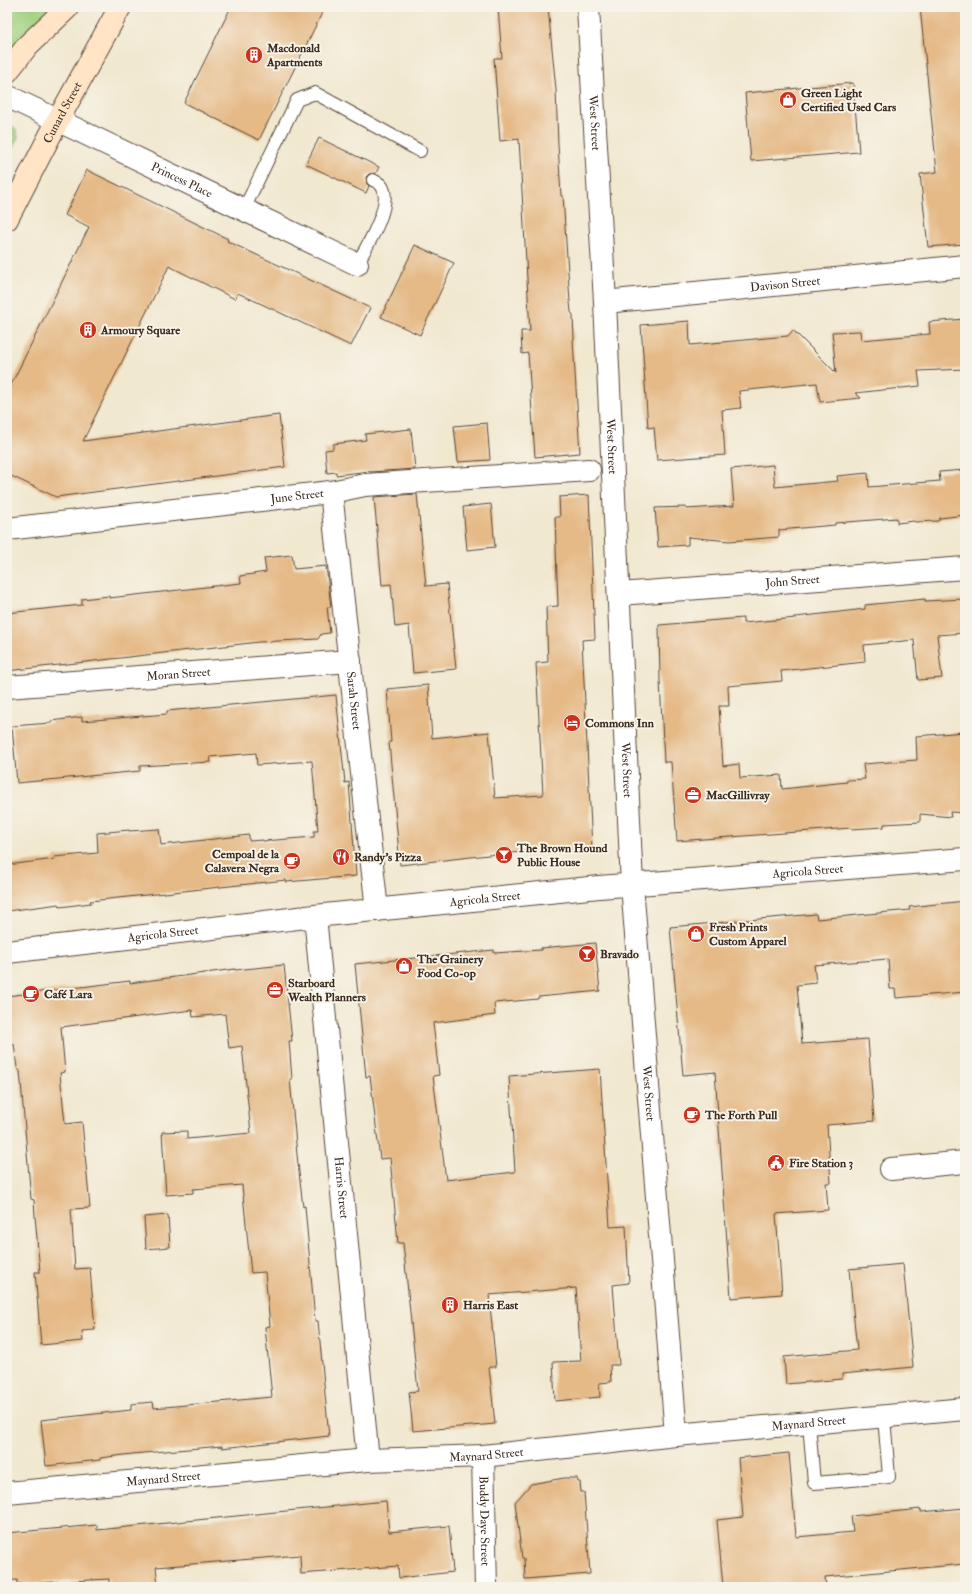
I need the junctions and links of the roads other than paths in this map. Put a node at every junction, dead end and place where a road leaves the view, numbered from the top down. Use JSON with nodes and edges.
{"nodes":[{"id":1,"x":68,"y":7,"type":"edge"},
{"id":2,"x":120,"y":7,"type":"edge"},
{"id":3,"x":588,"y":7,"type":"edge"},
{"id":4,"x":7,"y":72,"type":"edge"},
{"id":5,"x":7,"y":96,"type":"edge"},
{"id":6,"x":58,"y":120,"type":"junction"},
{"id":7,"x":420,"y":151,"type":"dead end"},
{"id":8,"x":372,"y":180,"type":"dead end"},
{"id":9,"x":244,"y":210,"type":"junction"},
{"id":10,"x":7,"y":220,"type":"edge"},
{"id":11,"x":357,"y":264,"type":"joint"},
{"id":12,"x":965,"y":266,"type":"edge"},
{"id":13,"x":605,"y":302,"type":"junction"},
{"id":14,"x":588,"y":470,"type":"dead end"},
{"id":15,"x":331,"y":492,"type":"junction"},
{"id":16,"x":7,"y":529,"type":"edge"},
{"id":17,"x":965,"y":568,"type":"edge"},
{"id":18,"x":619,"y":594,"type":"junction"},
{"id":19,"x":350,"y":661,"type":"junction"},
{"id":20,"x":7,"y":686,"type":"edge"},
{"id":21,"x":965,"y":859,"type":"edge"},
{"id":22,"x":632,"y":885,"type":"junction"},
{"id":23,"x":377,"y":910,"type":"junction"},
{"id":24,"x":315,"y":916,"type":"junction"},
{"id":25,"x":7,"y":952,"type":"edge"},
{"id":26,"x":965,"y":1162,"type":"edge"},
{"id":27,"x":891,"y":1169,"type":"dead end"},
{"id":28,"x":965,"y":1409,"type":"edge"},
{"id":29,"x":884,"y":1417,"type":"junction"},
{"id":30,"x":809,"y":1423,"type":"junction"},
{"id":31,"x":676,"y":1435,"type":"junction"},
{"id":32,"x":483,"y":1456,"type":"junction"},
{"id":33,"x":368,"y":1460,"type":"junction"},
{"id":34,"x":7,"y":1490,"type":"edge"},
{"id":35,"x":486,"y":1587,"type":"edge"}],
"edges":[{"from":1,"to":4,"type":"main road"},
{"from":2,"to":6,"type":"main road","name":"Cunard Street"},
{"from":3,"to":13,"type":"street","name":"West Street"},
{"from":5,"to":6,"type":"street","name":"Princess Place"},
{"from":6,"to":9,"type":"street","name":"Princess Place"},
{"from":6,"to":10,"type":"main road","name":"Cunard Street"},
{"from":7,"to":9,"type":"lane"},
{"from":8,"to":11,"type":"lane"},
{"from":9,"to":11,"type":"street","name":"Princess Place"},
{"from":12,"to":13,"type":"street","name":"Davison Street"},
{"from":13,"to":18,"type":"street","name":"West Street"},
{"from":14,"to":15,"type":"street","name":"June Street"},
{"from":15,"to":16,"type":"street","name":"June Street"},
{"from":15,"to":19,"type":"street","name":"Sarah Street"},
{"from":17,"to":18,"type":"street","name":"John Street"},
{"from":18,"to":22,"type":"street","name":"West Street"},
{"from":19,"to":20,"type":"street","name":"Moran Street"},
{"from":19,"to":23,"type":"street","name":"Sarah Street"},
{"from":21,"to":22,"type":"street","name":"Agricola Street"},
{"from":22,"to":23,"type":"street","name":"Agricola Street"},
{"from":22,"to":31,"type":"street","name":"West Street"},
{"from":23,"to":24,"type":"street","name":"Agricola Street"},
{"from":24,"to":25,"type":"street","name":"Agricola Street"},
{"from":24,"to":33,"type":"street","name":"Harris Street"},
{"from":26,"to":27,"type":"street"},
{"from":28,"to":29,"type":"street","name":"Maynard Street"},
{"from":29,"to":30,"type":"street","name":"Maynard Street"},
{"from":29,"to":30,"type":"lane"},
{"from":30,"to":31,"type":"street","name":"Maynard Street"},
{"from":31,"to":32,"type":"street","name":"Maynard Street"},
{"from":32,"to":33,"type":"street","name":"Maynard Street"},
{"from":32,"to":35,"type":"street","name":"Buddy Daye Street"},
{"from":33,"to":34,"type":"street","name":"Maynard Street"}]}
